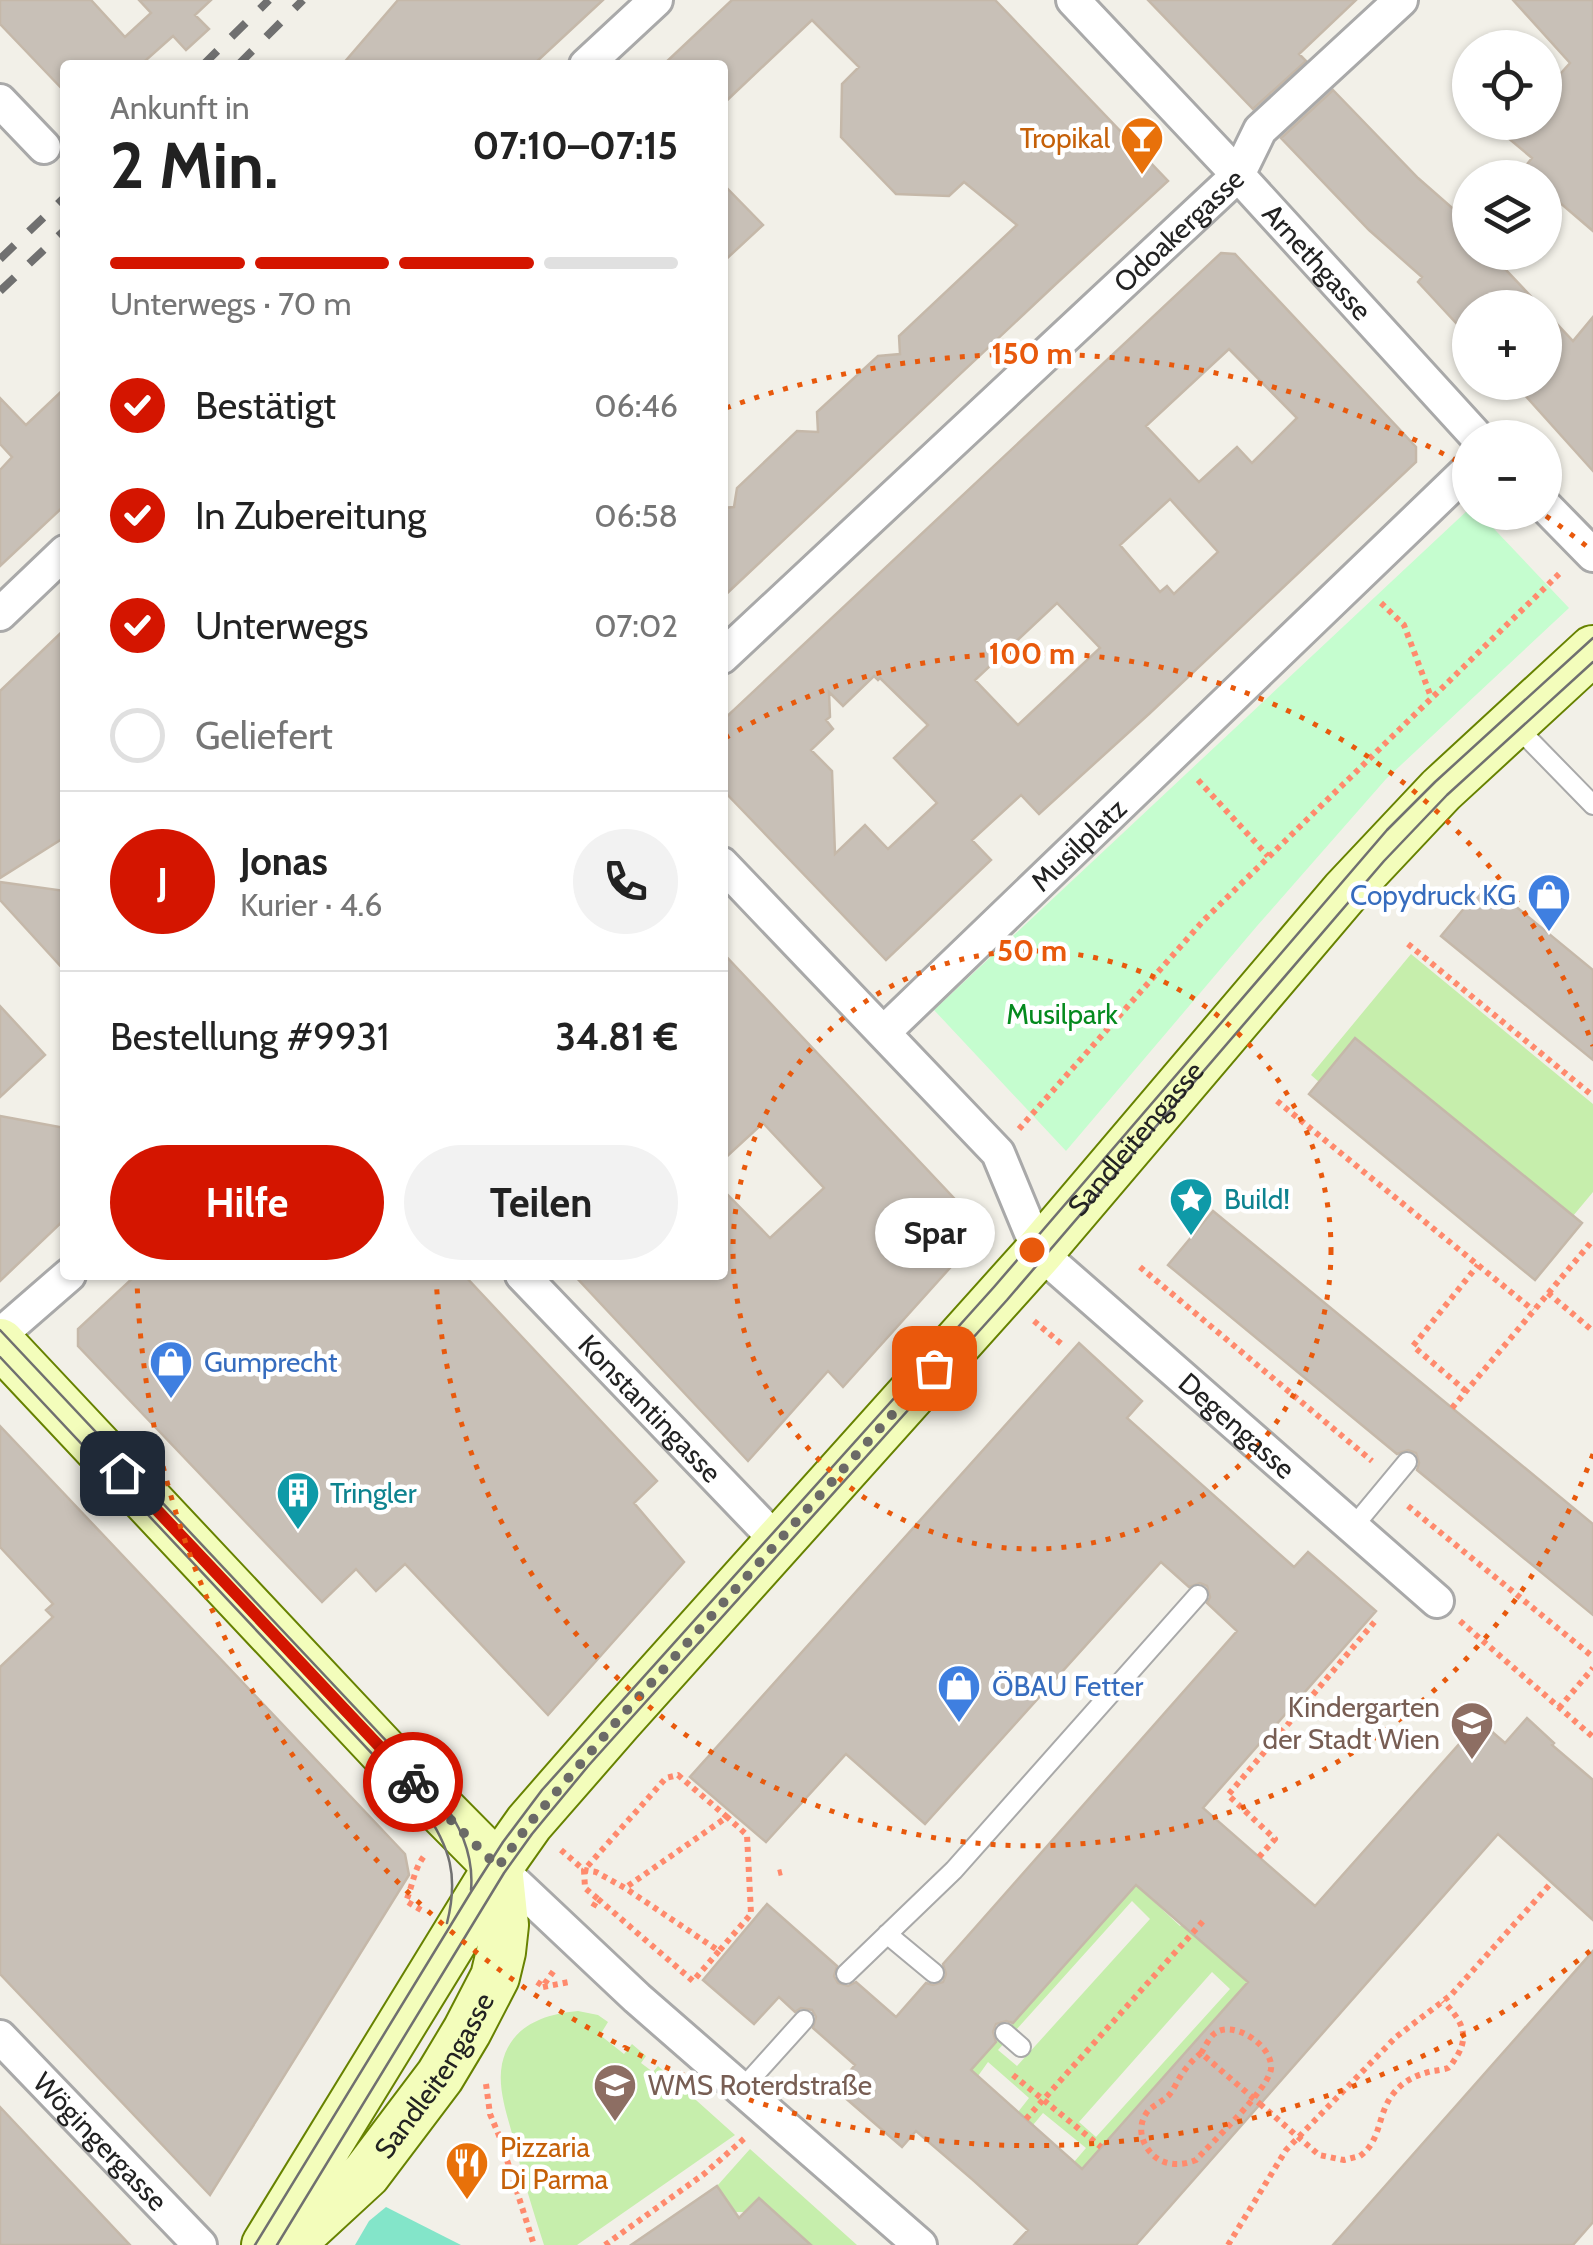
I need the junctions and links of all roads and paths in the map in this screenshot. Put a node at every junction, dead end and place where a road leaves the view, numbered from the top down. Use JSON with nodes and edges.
{"nodes":[{"id":1,"x":656,"y":0,"type":"edge"},
{"id":2,"x":1074,"y":0,"type":"edge"},
{"id":3,"x":1401,"y":0,"type":"edge"},
{"id":4,"x":591,"y":60,"type":"edge"},
{"id":5,"x":0,"y":102,"type":"edge"},
{"id":6,"x":44,"y":147,"type":"dead end"},
{"id":7,"x":1238,"y":175,"type":"junction"},
{"id":8,"x":1462,"y":420,"type":"edge"},
{"id":9,"x":1452,"y":485,"type":"edge"},
{"id":10,"x":1562,"y":523,"type":"edge"},
{"id":11,"x":1590,"y":551,"type":"edge"},
{"id":12,"x":60,"y":557,"type":"edge"},
{"id":13,"x":1355,"y":578,"type":"junction"},
{"id":14,"x":0,"y":614,"type":"edge"},
{"id":15,"x":1593,"y":650,"type":"edge"},
{"id":16,"x":728,"y":652,"type":"edge"},
{"id":17,"x":1431,"y":697,"type":"junction"},
{"id":18,"x":1513,"y":723,"type":"junction"},
{"id":19,"x":1173,"y":754,"type":"junction"},
{"id":20,"x":1593,"y":805,"type":"edge"},
{"id":21,"x":1268,"y":856,"type":"junction"},
{"id":22,"x":728,"y":870,"type":"edge"},
{"id":23,"x":1408,"y":944,"type":"dead end"},
{"id":24,"x":884,"y":1032,"type":"junction"},
{"id":25,"x":1593,"y":1096,"type":"edge"},
{"id":26,"x":1277,"y":1101,"type":"dead end"},
{"id":27,"x":998,"y":1152,"type":"junction"},
{"id":28,"x":1593,"y":1240,"type":"edge"},
{"id":29,"x":1039,"y":1252,"type":"junction"},
{"id":30,"x":1478,"y":1265,"type":"junction"},
{"id":31,"x":1140,"y":1266,"type":"dead end"},
{"id":32,"x":63,"y":1280,"type":"edge"},
{"id":33,"x":527,"y":1280,"type":"edge"},
{"id":34,"x":1548,"y":1293,"type":"junction"},
{"id":35,"x":1533,"y":1310,"type":"junction"},
{"id":36,"x":1593,"y":1331,"type":"edge"},
{"id":37,"x":0,"y":1335,"type":"edge"},
{"id":38,"x":0,"y":1343,"type":"edge"},
{"id":39,"x":1466,"y":1391,"type":"junction"},
{"id":40,"x":1452,"y":1408,"type":"dead end"},
{"id":41,"x":1407,"y":1462,"type":"dead end"},
{"id":42,"x":1389,"y":1482,"type":"junction"},
{"id":43,"x":1353,"y":1527,"type":"junction"},
{"id":44,"x":778,"y":1542,"type":"junction"},
{"id":45,"x":1198,"y":1595,"type":"dead end"},
{"id":46,"x":1437,"y":1600,"type":"joint"},
{"id":47,"x":1377,"y":1619,"type":"dead end"},
{"id":48,"x":1593,"y":1657,"type":"edge"},
{"id":49,"x":1593,"y":1668,"type":"edge"},
{"id":50,"x":1560,"y":1708,"type":"junction"},
{"id":51,"x":1593,"y":1738,"type":"edge"},
{"id":52,"x":726,"y":1817,"type":"junction"},
{"id":53,"x":529,"y":1824,"type":"junction"},
{"id":54,"x":1259,"y":1857,"type":"dead end"},
{"id":55,"x":498,"y":1867,"type":"junction"},
{"id":56,"x":584,"y":1870,"type":"junction"},
{"id":57,"x":1552,"y":1882,"type":"dead end"},
{"id":58,"x":626,"y":1888,"type":"junction"},
{"id":59,"x":598,"y":1899,"type":"dead end"},
{"id":60,"x":1205,"y":1919,"type":"dead end"},
{"id":61,"x":887,"y":1934,"type":"junction"},
{"id":62,"x":719,"y":1950,"type":"junction"},
{"id":63,"x":934,"y":1973,"type":"dead end"},
{"id":64,"x":846,"y":1974,"type":"dead end"},
{"id":65,"x":576,"y":1981,"type":"dead end"},
{"id":66,"x":1443,"y":2001,"type":"junction"},
{"id":67,"x":532,"y":2002,"type":"dead end"},
{"id":68,"x":804,"y":2020,"type":"dead end"},
{"id":69,"x":1005,"y":2033,"type":"dead end"},
{"id":70,"x":0,"y":2037,"type":"edge"},
{"id":71,"x":1021,"y":2047,"type":"dead end"},
{"id":72,"x":1200,"y":2053,"type":"junction"},
{"id":73,"x":1001,"y":2064,"type":"dead end"},
{"id":74,"x":494,"y":2068,"type":"dead end"},
{"id":75,"x":741,"y":2090,"type":"junction"},
{"id":76,"x":1253,"y":2098,"type":"junction"},
{"id":77,"x":1043,"y":2100,"type":"junction"},
{"id":78,"x":1026,"y":2119,"type":"dead end"},
{"id":79,"x":747,"y":2136,"type":"dead end"},
{"id":80,"x":1101,"y":2147,"type":"dead end"},
{"id":81,"x":200,"y":2245,"type":"edge"},
{"id":82,"x":266,"y":2245,"type":"edge"},
{"id":83,"x":289,"y":2245,"type":"edge"},
{"id":84,"x":534,"y":2245,"type":"edge"},
{"id":85,"x":606,"y":2245,"type":"edge"},
{"id":86,"x":920,"y":2245,"type":"edge"},
{"id":87,"x":1228,"y":2245,"type":"edge"}],
"edges":[{"from":1,"to":4,"type":"street"},
{"from":2,"to":7,"type":"street","name":"Arnethgasse"},
{"from":3,"to":7,"type":"street","name":"Odoakergasse"},
{"from":5,"to":6,"type":"street"},
{"from":7,"to":8,"type":"street","name":"Arnethgasse"},
{"from":7,"to":16,"type":"street","name":"Odoakergasse"},
{"from":9,"to":13,"type":"street","name":"Musilplatz"},
{"from":10,"to":11,"type":"street"},
{"from":11,"to":17,"type":"path"},
{"from":12,"to":14,"type":"street"},
{"from":13,"to":17,"type":"path"},
{"from":13,"to":19,"type":"street","name":"Musilplatz"},
{"from":15,"to":18,"type":"main road","name":"Sandleitengasse"},
{"from":17,"to":21,"type":"path"},
{"from":18,"to":20,"type":"lane"},
{"from":18,"to":29,"type":"main road","name":"Sandleitengasse"},
{"from":19,"to":21,"type":"path"},
{"from":19,"to":24,"type":"street","name":"Musilplatz"},
{"from":21,"to":27,"type":"path"},
{"from":22,"to":24,"type":"street"},
{"from":23,"to":25,"type":"path"},
{"from":24,"to":27,"type":"street"},
{"from":26,"to":30,"type":"path"},
{"from":27,"to":29,"type":"street"},
{"from":28,"to":34,"type":"path"},
{"from":29,"to":43,"type":"street","name":"Degengasse"},
{"from":29,"to":44,"type":"main road","name":"Sandleitengasse"},
{"from":30,"to":35,"type":"path"},
{"from":30,"to":39,"type":"path"},
{"from":31,"to":42,"type":"path"},
{"from":32,"to":37,"type":"street"},
{"from":33,"to":44,"type":"street","name":"Konstantingasse"},
{"from":34,"to":35,"type":"path"},
{"from":34,"to":36,"type":"path"},
{"from":35,"to":39,"type":"path"},
{"from":38,"to":55,"type":"main road"},
{"from":39,"to":40,"type":"path"},
{"from":41,"to":42,"type":"lane"},
{"from":42,"to":43,"type":"lane"},
{"from":42,"to":48,"type":"path"},
{"from":43,"to":46,"type":"street","name":"Degengasse"},
{"from":44,"to":53,"type":"main road","name":"Sandleitengasse"},
{"from":45,"to":61,"type":"lane"},
{"from":46,"to":50,"type":"path"},
{"from":47,"to":54,"type":"path"},
{"from":49,"to":50,"type":"path"},
{"from":50,"to":51,"type":"path"},
{"from":52,"to":56,"type":"path"},
{"from":52,"to":58,"type":"path"},
{"from":52,"to":62,"type":"path"},
{"from":53,"to":55,"type":"main road","name":"Sandleitengasse"},
{"from":53,"to":56,"type":"path"},
{"from":55,"to":75,"type":"street"},
{"from":55,"to":82,"type":"main road","name":"Sandleitengasse"},
{"from":55,"to":83,"type":"main road","name":"Sandleitengasse"},
{"from":56,"to":58,"type":"path"},
{"from":57,"to":66,"type":"path"},
{"from":58,"to":62,"type":"path"},
{"from":59,"to":62,"type":"path"},
{"from":60,"to":77,"type":"path"},
{"from":61,"to":63,"type":"lane"},
{"from":61,"to":64,"type":"lane"},
{"from":65,"to":67,"type":"path"},
{"from":66,"to":76,"type":"path","bridge":true},
{"from":66,"to":87,"type":"path"},
{"from":68,"to":75,"type":"lane"},
{"from":69,"to":71,"type":"lane"},
{"from":70,"to":81,"type":"street","name":"Wögingergasse"},
{"from":72,"to":76,"type":"path"},
{"from":72,"to":76,"type":"path"},
{"from":72,"to":76,"type":"path"},
{"from":73,"to":77,"type":"path"},
{"from":74,"to":84,"type":"path"},
{"from":75,"to":86,"type":"street"},
{"from":77,"to":78,"type":"path"},
{"from":77,"to":80,"type":"path"},
{"from":79,"to":85,"type":"path"}]}
